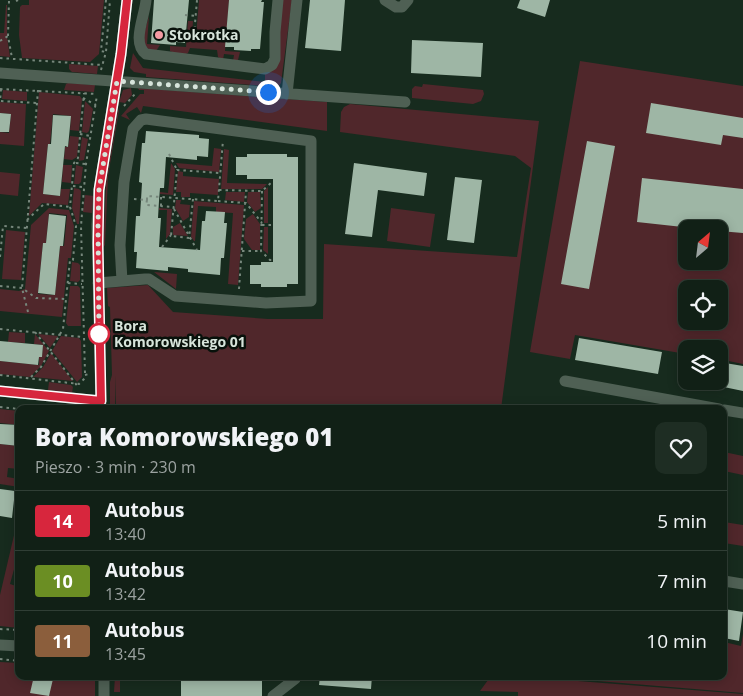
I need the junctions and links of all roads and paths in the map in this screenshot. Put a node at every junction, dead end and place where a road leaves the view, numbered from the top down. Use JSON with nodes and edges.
{"nodes":[{"id":1,"x":106,"y":0,"type":"edge"},
{"id":2,"x":110,"y":0,"type":"edge"},
{"id":3,"x":127,"y":0,"type":"edge"},
{"id":4,"x":146,"y":0,"type":"edge"},
{"id":5,"x":197,"y":0,"type":"edge"},
{"id":6,"x":278,"y":0,"type":"edge"},
{"id":7,"x":297,"y":0,"type":"edge"},
{"id":8,"x":385,"y":0,"type":"edge"},
{"id":9,"x":408,"y":0,"type":"edge"},
{"id":10,"x":8,"y":1,"type":"edge"},
{"id":11,"x":186,"y":15,"type":"dead end"},
{"id":12,"x":196,"y":16,"type":"junction"},
{"id":13,"x":194,"y":35,"type":"dead end"},
{"id":14,"x":8,"y":36,"type":"junction"},
{"id":15,"x":0,"y":41,"type":"edge"},
{"id":16,"x":106,"y":52,"type":"junction"},
{"id":17,"x":0,"y":58,"type":"edge"},
{"id":18,"x":12,"y":58,"type":"junction"},
{"id":19,"x":0,"y":73,"type":"edge"},
{"id":20,"x":117,"y":81,"type":"junction"},
{"id":21,"x":0,"y":89,"type":"edge"},
{"id":22,"x":38,"y":90,"type":"junction"},
{"id":23,"x":287,"y":94,"type":"junction"},
{"id":24,"x":83,"y":98,"type":"junction"},
{"id":25,"x":404,"y":102,"type":"dead end"},
{"id":26,"x":37,"y":104,"type":"junction"},
{"id":27,"x":96,"y":106,"type":"dead end"},
{"id":28,"x":80,"y":134,"type":"junction"},
{"id":29,"x":90,"y":136,"type":"dead end"},
{"id":30,"x":223,"y":144,"type":"dead end"},
{"id":31,"x":169,"y":154,"type":"dead end"},
{"id":32,"x":74,"y":163,"type":"junction"},
{"id":33,"x":86,"y":164,"type":"dead end"},
{"id":34,"x":177,"y":170,"type":"junction"},
{"id":35,"x":221,"y":173,"type":"junction"},
{"id":36,"x":273,"y":183,"type":"dead end"},
{"id":37,"x":72,"y":186,"type":"junction"},
{"id":38,"x":83,"y":187,"type":"dead end"},
{"id":39,"x":219,"y":190,"type":"junction"},
{"id":40,"x":246,"y":191,"type":"junction"},
{"id":41,"x":262,"y":191,"type":"junction"},
{"id":42,"x":161,"y":197,"type":"junction"},
{"id":43,"x":123,"y":198,"type":"junction"},
{"id":44,"x":175,"y":198,"type":"junction"},
{"id":45,"x":192,"y":199,"type":"junction"},
{"id":46,"x":147,"y":200,"type":"junction"},
{"id":47,"x":218,"y":201,"type":"junction"},
{"id":48,"x":246,"y":203,"type":"junction"},
{"id":49,"x":160,"y":206,"type":"junction"},
{"id":50,"x":70,"y":208,"type":"junction"},
{"id":51,"x":174,"y":208,"type":"junction"},
{"id":52,"x":27,"y":220,"type":"junction"},
{"id":53,"x":262,"y":224,"type":"junction"},
{"id":54,"x":273,"y":225,"type":"dead end"},
{"id":55,"x":2,"y":226,"type":"edge"},
{"id":56,"x":27,"y":228,"type":"junction"},
{"id":57,"x":76,"y":232,"type":"junction"},
{"id":58,"x":81,"y":232,"type":"dead end"},
{"id":59,"x":172,"y":235,"type":"junction"},
{"id":60,"x":190,"y":236,"type":"junction"},
{"id":61,"x":162,"y":247,"type":"dead end"},
{"id":62,"x":197,"y":250,"type":"dead end"},
{"id":63,"x":242,"y":251,"type":"junction"},
{"id":64,"x":261,"y":251,"type":"junction"},
{"id":65,"x":0,"y":257,"type":"edge"},
{"id":66,"x":273,"y":260,"type":"dead end"},
{"id":67,"x":122,"y":281,"type":"junction"},
{"id":68,"x":68,"y":283,"type":"junction"},
{"id":69,"x":98,"y":283,"type":"junction"},
{"id":70,"x":82,"y":284,"type":"dead end"},
{"id":71,"x":0,"y":286,"type":"edge"},
{"id":72,"x":22,"y":288,"type":"junction"},
{"id":73,"x":238,"y":296,"type":"dead end"},
{"id":74,"x":66,"y":299,"type":"junction"},
{"id":75,"x":28,"y":312,"type":"dead end"},
{"id":76,"x":0,"y":329,"type":"edge"},
{"id":77,"x":35,"y":332,"type":"junction"},
{"id":78,"x":60,"y":334,"type":"junction"},
{"id":79,"x":83,"y":337,"type":"dead end"},
{"id":80,"x":50,"y":351,"type":"junction"},
{"id":81,"x":100,"y":374,"type":"junction"},
{"id":82,"x":0,"y":375,"type":"edge"},
{"id":83,"x":30,"y":378,"type":"junction"},
{"id":84,"x":565,"y":381,"type":"dead end"},
{"id":85,"x":76,"y":384,"type":"junction"},
{"id":86,"x":0,"y":391,"type":"edge"},
{"id":87,"x":101,"y":405,"type":"edge"},
{"id":88,"x":697,"y":405,"type":"edge"},
{"id":89,"x":0,"y":407,"type":"edge"},
{"id":90,"x":15,"y":409,"type":"edge"},
{"id":91,"x":727,"y":410,"type":"edge"},
{"id":92,"x":743,"y":413,"type":"edge"},
{"id":93,"x":727,"y":581,"type":"edge"},
{"id":94,"x":743,"y":584,"type":"edge"},
{"id":95,"x":0,"y":629,"type":"edge"},
{"id":96,"x":15,"y":630,"type":"edge"},
{"id":97,"x":0,"y":645,"type":"edge"},
{"id":98,"x":15,"y":646,"type":"edge"},
{"id":99,"x":0,"y":659,"type":"edge"},
{"id":100,"x":15,"y":661,"type":"edge"},
{"id":101,"x":104,"y":680,"type":"edge"},
{"id":102,"x":295,"y":680,"type":"edge"},
{"id":103,"x":104,"y":696,"type":"edge"},
{"id":104,"x":273,"y":696,"type":"edge"}],
"edges":[{"from":1,"to":16,"type":"path"},
{"from":2,"to":16,"type":"path"},
{"from":3,"to":20,"type":"street"},
{"from":4,"to":6,"type":"street"},
{"from":5,"to":12,"type":"path"},
{"from":7,"to":23,"type":"street"},
{"from":8,"to":9,"type":"street"},
{"from":10,"to":14,"type":"path"},
{"from":11,"to":12,"type":"path"},
{"from":12,"to":13,"type":"path"},
{"from":14,"to":15,"type":"path"},
{"from":14,"to":18,"type":"path"},
{"from":16,"to":18,"type":"path"},
{"from":17,"to":18,"type":"path"},
{"from":19,"to":20,"type":"street"},
{"from":20,"to":23,"type":"street"},
{"from":20,"to":69,"type":"street"},
{"from":21,"to":22,"type":"path"},
{"from":21,"to":26,"type":"path"},
{"from":22,"to":24,"type":"path"},
{"from":22,"to":26,"type":"path"},
{"from":23,"to":25,"type":"street"},
{"from":24,"to":27,"type":"path"},
{"from":24,"to":28,"type":"path"},
{"from":26,"to":52,"type":"path"},
{"from":28,"to":29,"type":"path"},
{"from":28,"to":32,"type":"path"},
{"from":30,"to":35,"type":"path"},
{"from":31,"to":34,"type":"path"},
{"from":32,"to":33,"type":"path"},
{"from":32,"to":37,"type":"path"},
{"from":34,"to":35,"type":"path"},
{"from":34,"to":44,"type":"path"},
{"from":35,"to":39,"type":"path"},
{"from":36,"to":41,"type":"path"},
{"from":37,"to":38,"type":"path"},
{"from":37,"to":50,"type":"path"},
{"from":39,"to":40,"type":"path"},
{"from":39,"to":47,"type":"path"},
{"from":40,"to":41,"type":"path"},
{"from":40,"to":48,"type":"path"},
{"from":41,"to":53,"type":"path"},
{"from":42,"to":44,"type":"path"},
{"from":42,"to":46,"type":"path"},
{"from":42,"to":49,"type":"path"},
{"from":43,"to":46,"type":"path"},
{"from":43,"to":67,"type":"street"},
{"from":43,"to":67,"type":"street"},
{"from":44,"to":45,"type":"path"},
{"from":44,"to":51,"type":"path"},
{"from":45,"to":47,"type":"path"},
{"from":45,"to":60,"type":"path"},
{"from":46,"to":49,"type":"path"},
{"from":47,"to":48,"type":"path"},
{"from":48,"to":53,"type":"path"},
{"from":48,"to":63,"type":"path"},
{"from":49,"to":51,"type":"path"},
{"from":50,"to":52,"type":"path"},
{"from":50,"to":57,"type":"path"},
{"from":51,"to":59,"type":"path"},
{"from":51,"to":60,"type":"path"},
{"from":52,"to":56,"type":"path"},
{"from":53,"to":54,"type":"path"},
{"from":53,"to":64,"type":"path"},
{"from":55,"to":56,"type":"path"},
{"from":55,"to":65,"type":"path"},
{"from":56,"to":72,"type":"path"},
{"from":57,"to":58,"type":"path"},
{"from":57,"to":68,"type":"path"},
{"from":59,"to":60,"type":"path"},
{"from":59,"to":61,"type":"path"},
{"from":60,"to":62,"type":"path"},
{"from":63,"to":64,"type":"path"},
{"from":63,"to":73,"type":"path"},
{"from":64,"to":66,"type":"path"},
{"from":67,"to":69,"type":"street"},
{"from":68,"to":70,"type":"path"},
{"from":68,"to":74,"type":"path"},
{"from":69,"to":81,"type":"street"},
{"from":71,"to":72,"type":"path"},
{"from":72,"to":74,"type":"path"},
{"from":72,"to":75,"type":"path"},
{"from":74,"to":78,"type":"path"},
{"from":76,"to":77,"type":"path"},
{"from":77,"to":78,"type":"path"},
{"from":77,"to":80,"type":"path"},
{"from":78,"to":79,"type":"path"},
{"from":78,"to":80,"type":"path"},
{"from":80,"to":83,"type":"path"},
{"from":80,"to":85,"type":"path"},
{"from":81,"to":85,"type":"path"},
{"from":81,"to":87,"type":"street"},
{"from":82,"to":83,"type":"path"},
{"from":83,"to":85,"type":"path"},
{"from":84,"to":88,"type":"street"},
{"from":86,"to":87,"type":"street"},
{"from":89,"to":90,"type":"path"},
{"from":91,"to":92,"type":"street"},
{"from":93,"to":94,"type":"street"},
{"from":95,"to":96,"type":"path"},
{"from":97,"to":98,"type":"street"},
{"from":99,"to":100,"type":"path"},
{"from":101,"to":103,"type":"street"},
{"from":102,"to":104,"type":"street"}]}
